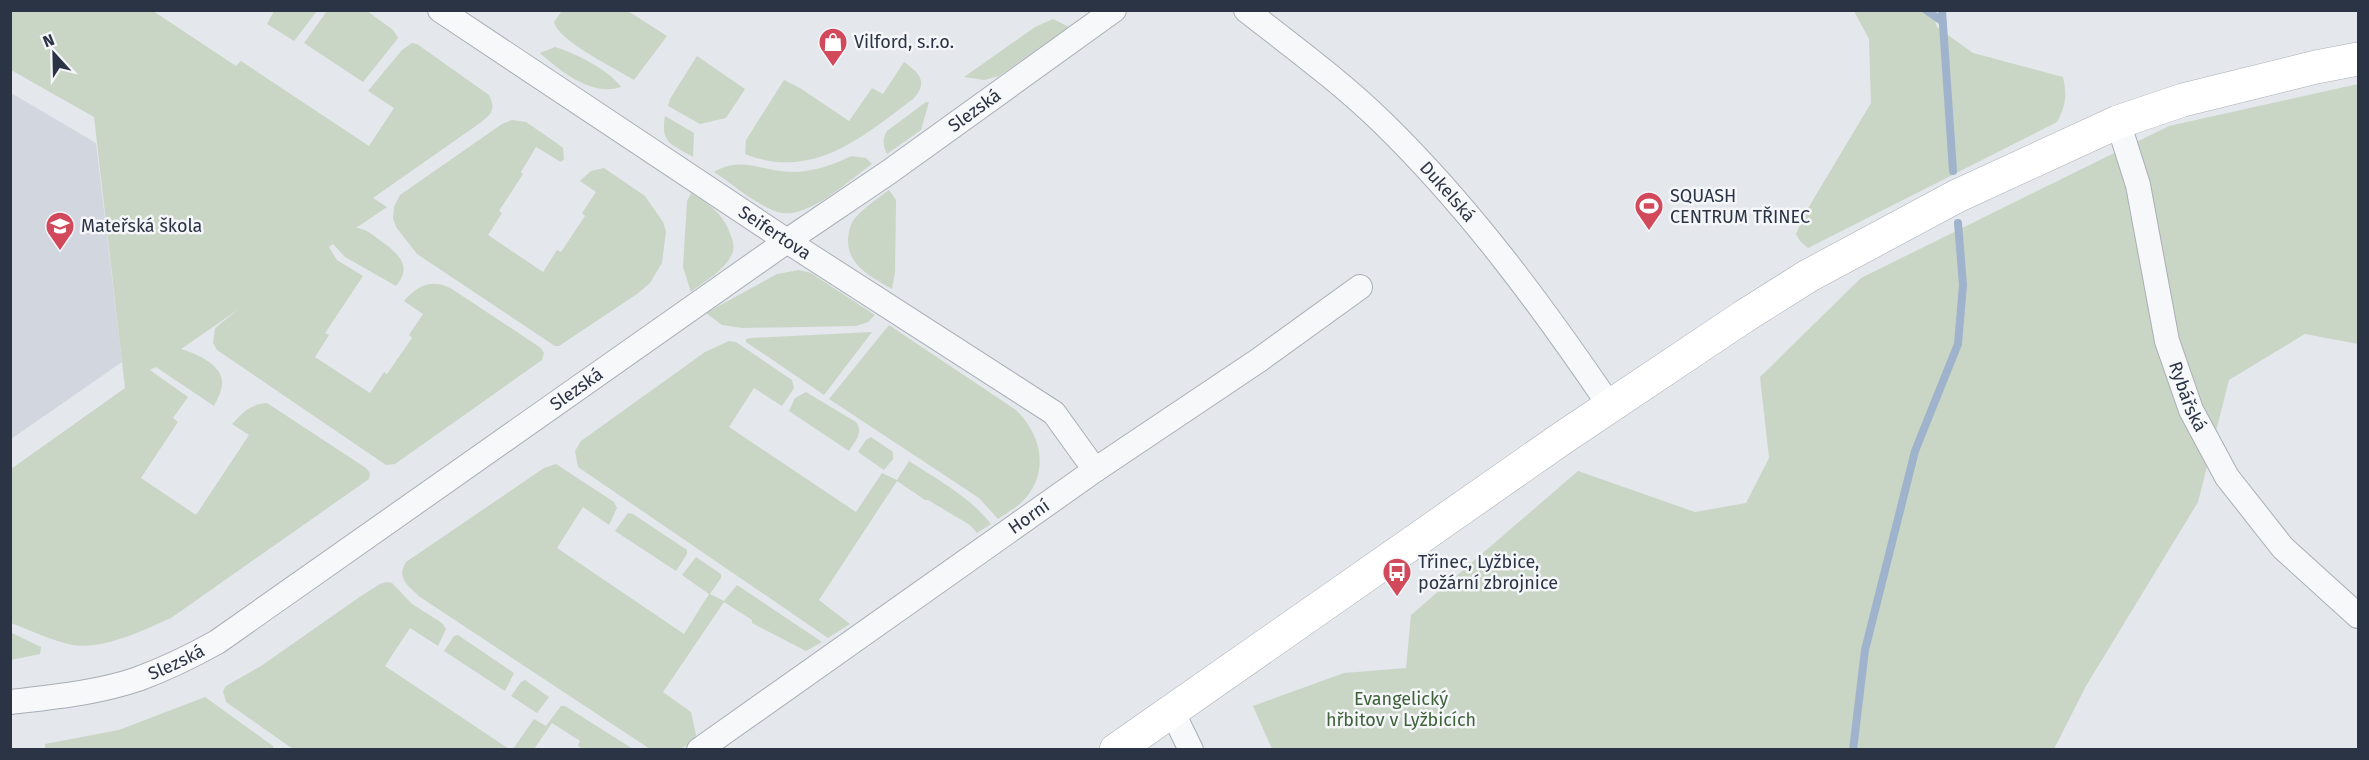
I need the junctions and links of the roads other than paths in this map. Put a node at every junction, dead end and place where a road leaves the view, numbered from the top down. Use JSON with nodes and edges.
{"nodes":[{"id":1,"x":440,"y":10,"type":"edge"},
{"id":2,"x":1114,"y":10,"type":"edge"},
{"id":3,"x":1246,"y":10,"type":"edge"},
{"id":4,"x":2358,"y":59,"type":"edge"},
{"id":5,"x":2118,"y":122,"type":"junction"},
{"id":6,"x":787,"y":241,"type":"junction"},
{"id":7,"x":1360,"y":287,"type":"dead end"},
{"id":8,"x":1610,"y":406,"type":"junction"},
{"id":9,"x":1095,"y":470,"type":"junction"},
{"id":10,"x":2358,"y":616,"type":"edge"},
{"id":11,"x":10,"y":702,"type":"edge"},
{"id":12,"x":1172,"y":711,"type":"junction"},
{"id":13,"x":699,"y":750,"type":"edge"},
{"id":14,"x":1116,"y":750,"type":"edge"},
{"id":15,"x":1191,"y":750,"type":"edge"}],
"edges":[{"from":1,"to":6,"type":"street","name":"Seifertova"},
{"from":2,"to":6,"type":"street","name":"Slezská"},
{"from":3,"to":8,"type":"street","name":"Dukelská"},
{"from":4,"to":5,"type":"main road"},
{"from":5,"to":8,"type":"main road"},
{"from":5,"to":10,"type":"street","name":"Rybářská"},
{"from":6,"to":9,"type":"street","name":"Seifertova"},
{"from":6,"to":11,"type":"street","name":"Slezská"},
{"from":7,"to":9,"type":"street","name":"Horní"},
{"from":8,"to":12,"type":"main road"},
{"from":9,"to":13,"type":"street","name":"Horní"},
{"from":12,"to":14,"type":"main road"},
{"from":12,"to":15,"type":"street"}]}
